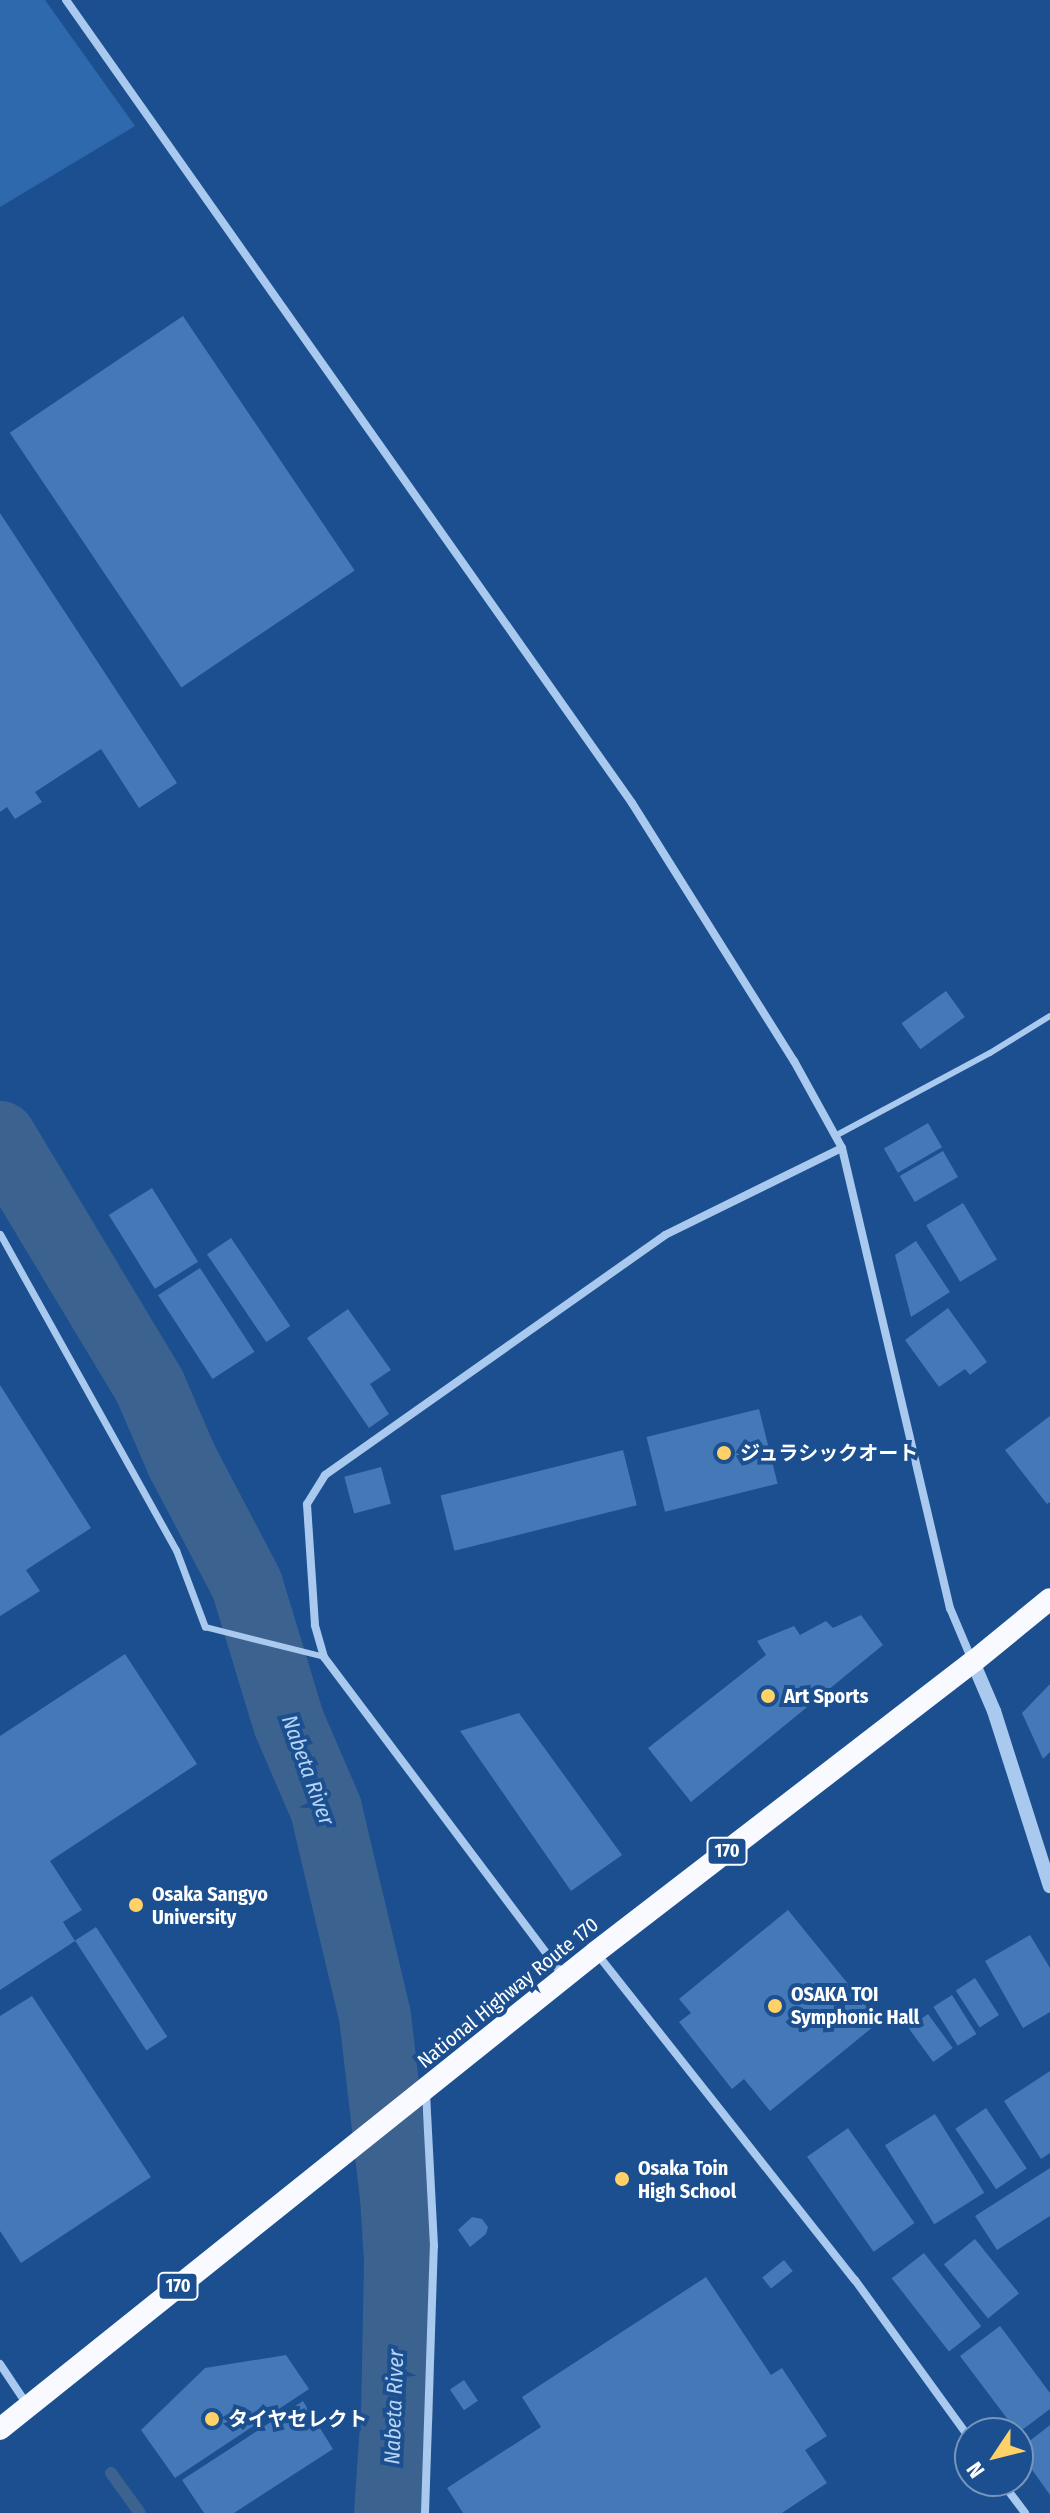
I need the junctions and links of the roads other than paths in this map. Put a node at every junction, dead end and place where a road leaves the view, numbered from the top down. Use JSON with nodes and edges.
{"nodes":[{"id":1,"x":66,"y":0,"type":"edge"},
{"id":2,"x":1050,"y":1016,"type":"edge"},
{"id":3,"x":835,"y":1136,"type":"junction"},
{"id":4,"x":842,"y":1148,"type":"junction"},
{"id":5,"x":0,"y":1234,"type":"edge"},
{"id":6,"x":1050,"y":1599,"type":"edge"},
{"id":7,"x":205,"y":1627,"type":"joint"},
{"id":8,"x":324,"y":1657,"type":"junction"},
{"id":9,"x":973,"y":1662,"type":"junction"},
{"id":10,"x":1050,"y":1886,"type":"edge"},
{"id":11,"x":596,"y":1952,"type":"junction"},
{"id":12,"x":564,"y":1977,"type":"junction"},
{"id":13,"x":426,"y":2089,"type":"junction"},
{"id":14,"x":0,"y":2364,"type":"edge"},
{"id":15,"x":28,"y":2406,"type":"junction"},
{"id":16,"x":954,"y":2417,"type":"edge"},
{"id":17,"x":0,"y":2418,"type":"edge"},
{"id":18,"x":0,"y":2429,"type":"edge"},
{"id":19,"x":0,"y":2448,"type":"edge"},
{"id":20,"x":425,"y":2513,"type":"edge"}],
"edges":[{"from":1,"to":3,"type":"street"},
{"from":2,"to":3,"type":"lane"},
{"from":3,"to":4,"type":"street"},
{"from":4,"to":8,"type":"street"},
{"from":4,"to":9,"type":"street"},
{"from":5,"to":7,"type":"street"},
{"from":6,"to":9,"type":"highway","name":"National Highway Route 170","number":"170"},
{"from":7,"to":8,"type":"lane"},
{"from":8,"to":12,"type":"street"},
{"from":9,"to":10,"type":"street"},
{"from":9,"to":11,"type":"highway","name":"National Highway Route 170","number":"170"},
{"from":11,"to":12,"type":"highway","name":"National Highway Route 170","number":"170"},
{"from":11,"to":16,"type":"street"},
{"from":12,"to":13,"type":"highway","name":"National Highway Route 170","number":"170"},
{"from":13,"to":15,"type":"highway","name":"National Highway Route 170","number":"170"},
{"from":13,"to":20,"type":"street"},
{"from":14,"to":15,"type":"street"},
{"from":15,"to":17,"type":"highway","number":"170"},
{"from":15,"to":18,"type":"highway","name":"National Highway Route 170","number":"170"},
{"from":15,"to":19,"type":"highway","number":"170"}]}
